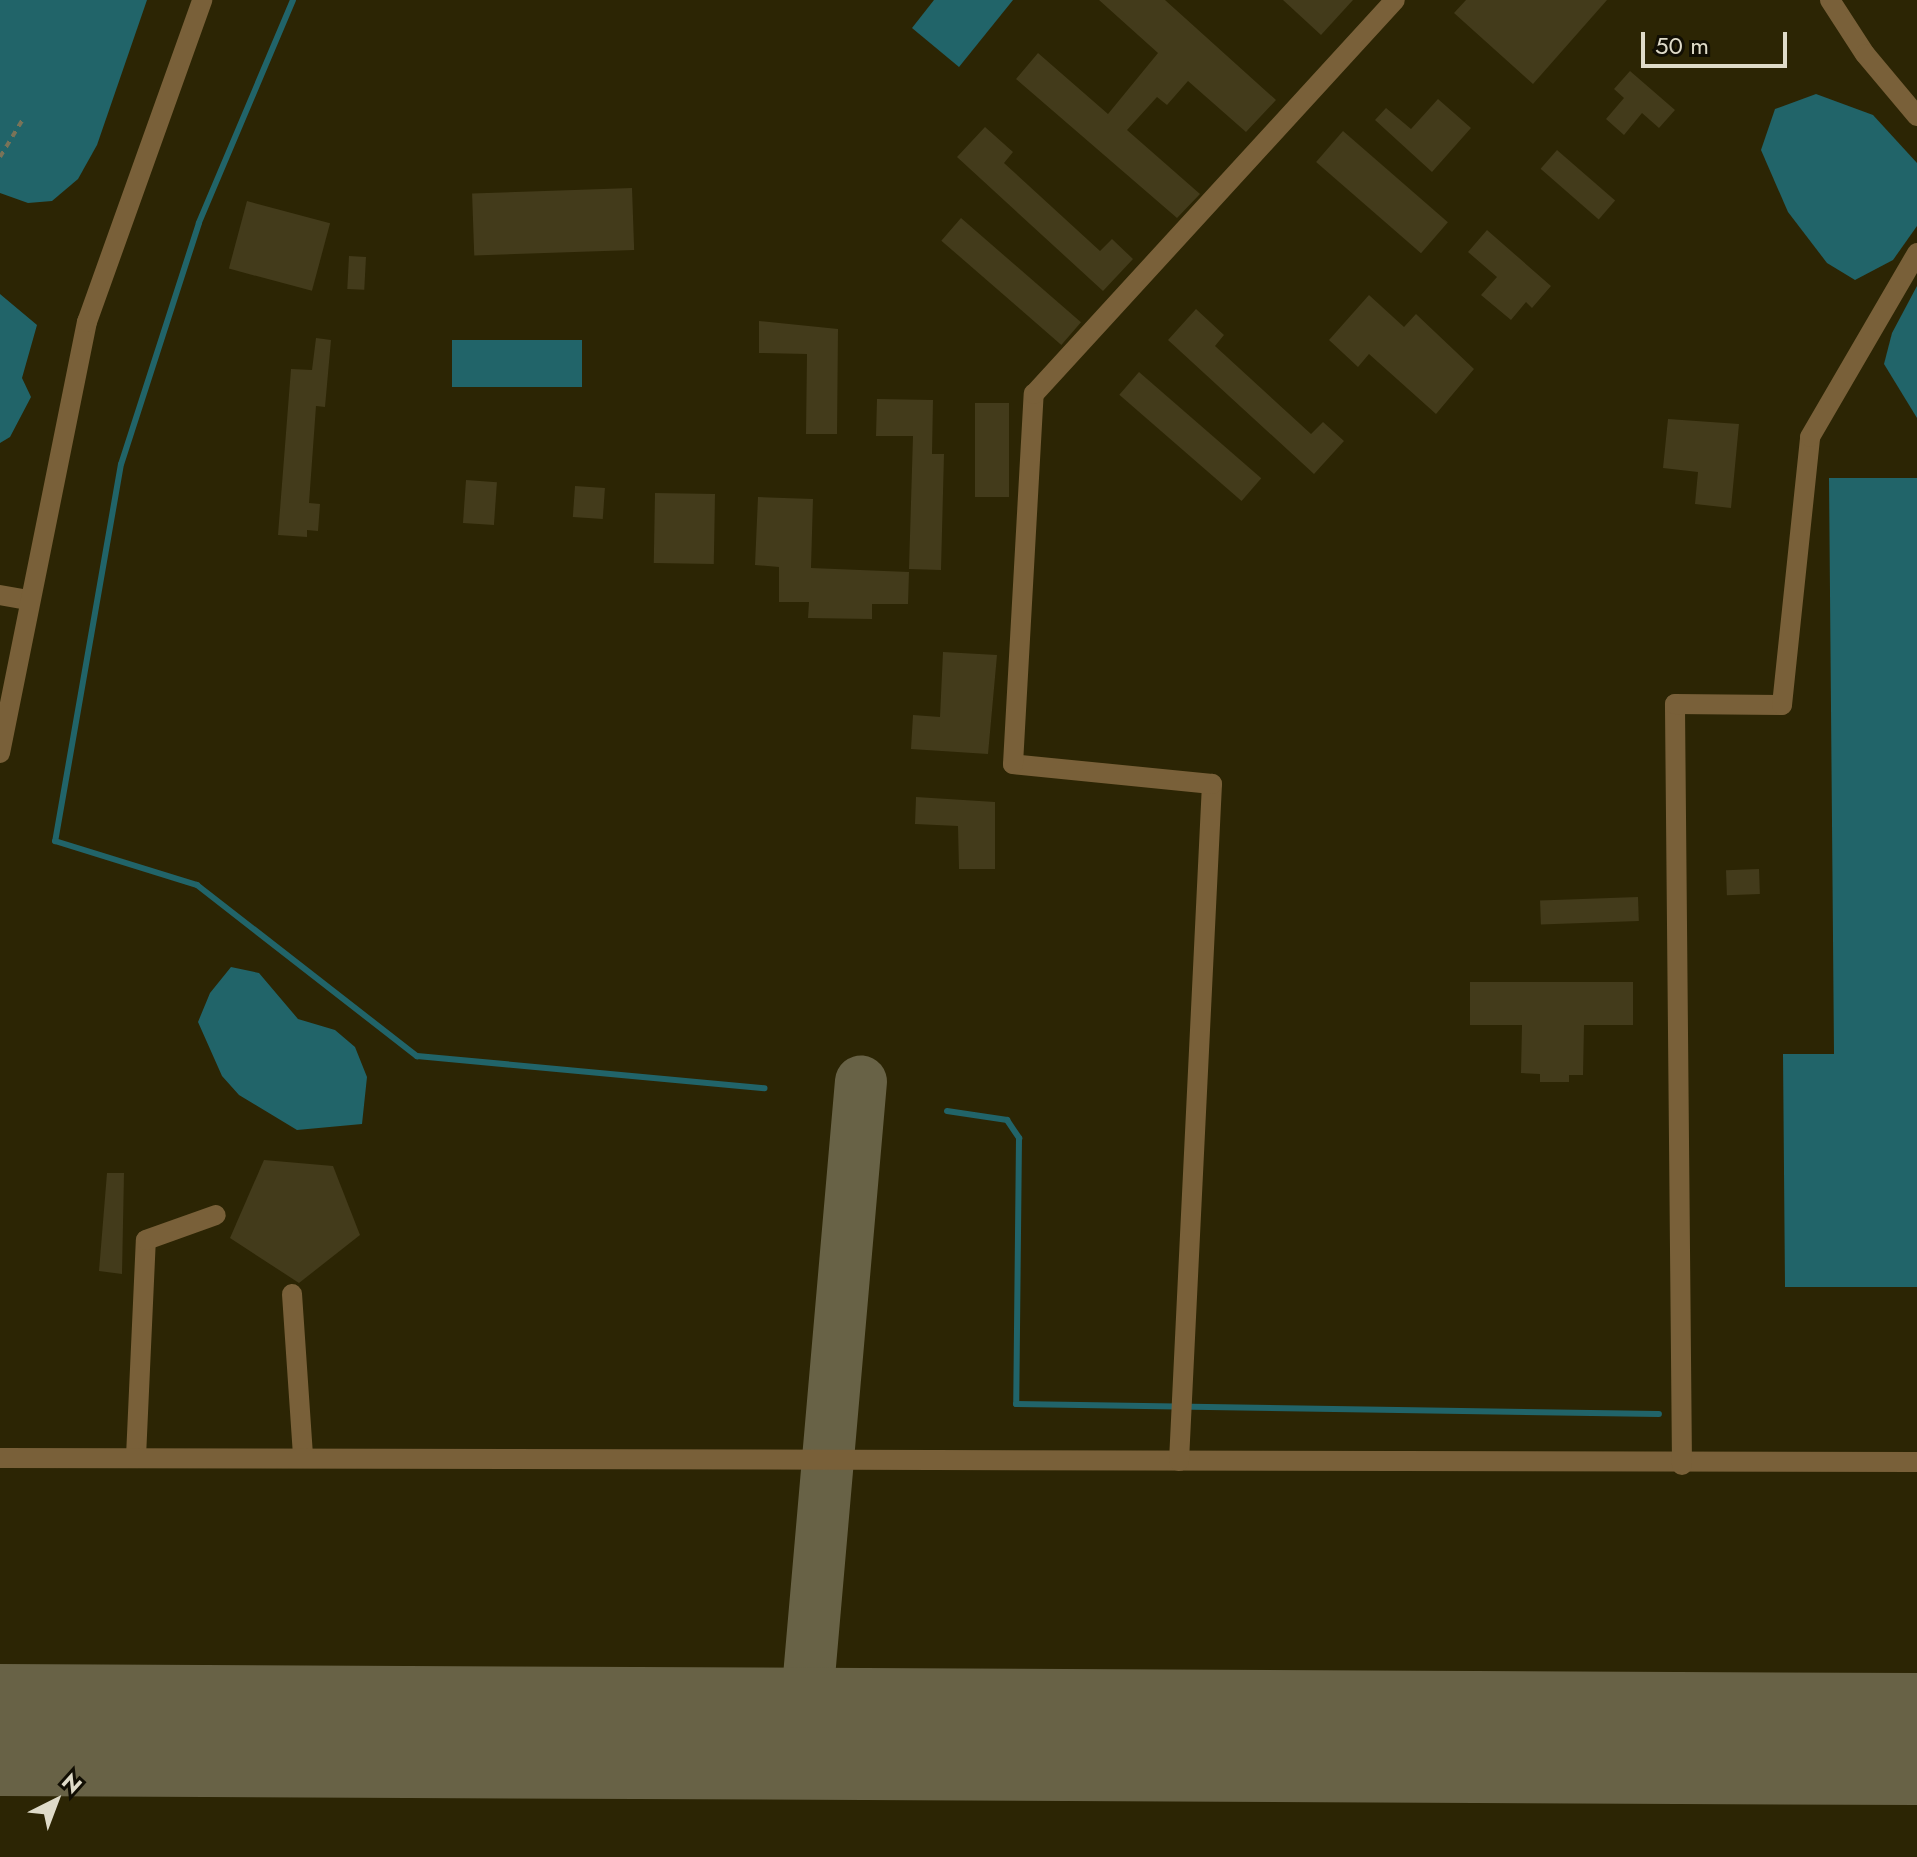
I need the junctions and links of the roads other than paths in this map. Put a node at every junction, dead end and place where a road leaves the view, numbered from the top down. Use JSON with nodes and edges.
{"nodes":[{"id":1,"x":202,"y":0,"type":"edge"},
{"id":2,"x":1395,"y":0,"type":"edge"},
{"id":3,"x":1830,"y":0,"type":"edge"},
{"id":4,"x":1917,"y":116,"type":"edge"},
{"id":5,"x":1917,"y":253,"type":"edge"},
{"id":6,"x":0,"y":595,"type":"edge"},
{"id":7,"x":29,"y":600,"type":"junction"},
{"id":8,"x":0,"y":753,"type":"edge"},
{"id":9,"x":216,"y":1215,"type":"dead end"},
{"id":10,"x":292,"y":1294,"type":"dead end"},
{"id":11,"x":303,"y":1456,"type":"junction"},
{"id":12,"x":136,"y":1457,"type":"junction"},
{"id":13,"x":0,"y":1458,"type":"edge"},
{"id":14,"x":1179,"y":1461,"type":"junction"},
{"id":15,"x":1917,"y":1462,"type":"edge"},
{"id":16,"x":1682,"y":1465,"type":"junction"}],
"edges":[{"from":1,"to":7,"type":"street"},
{"from":2,"to":14,"type":"street"},
{"from":3,"to":4,"type":"street"},
{"from":5,"to":16,"type":"street"},
{"from":6,"to":7,"type":"street"},
{"from":7,"to":8,"type":"street"},
{"from":9,"to":12,"type":"street"},
{"from":10,"to":11,"type":"street"},
{"from":11,"to":12,"type":"street"},
{"from":11,"to":14,"type":"street"},
{"from":12,"to":13,"type":"street"},
{"from":14,"to":16,"type":"street"},
{"from":15,"to":16,"type":"street"}]}
